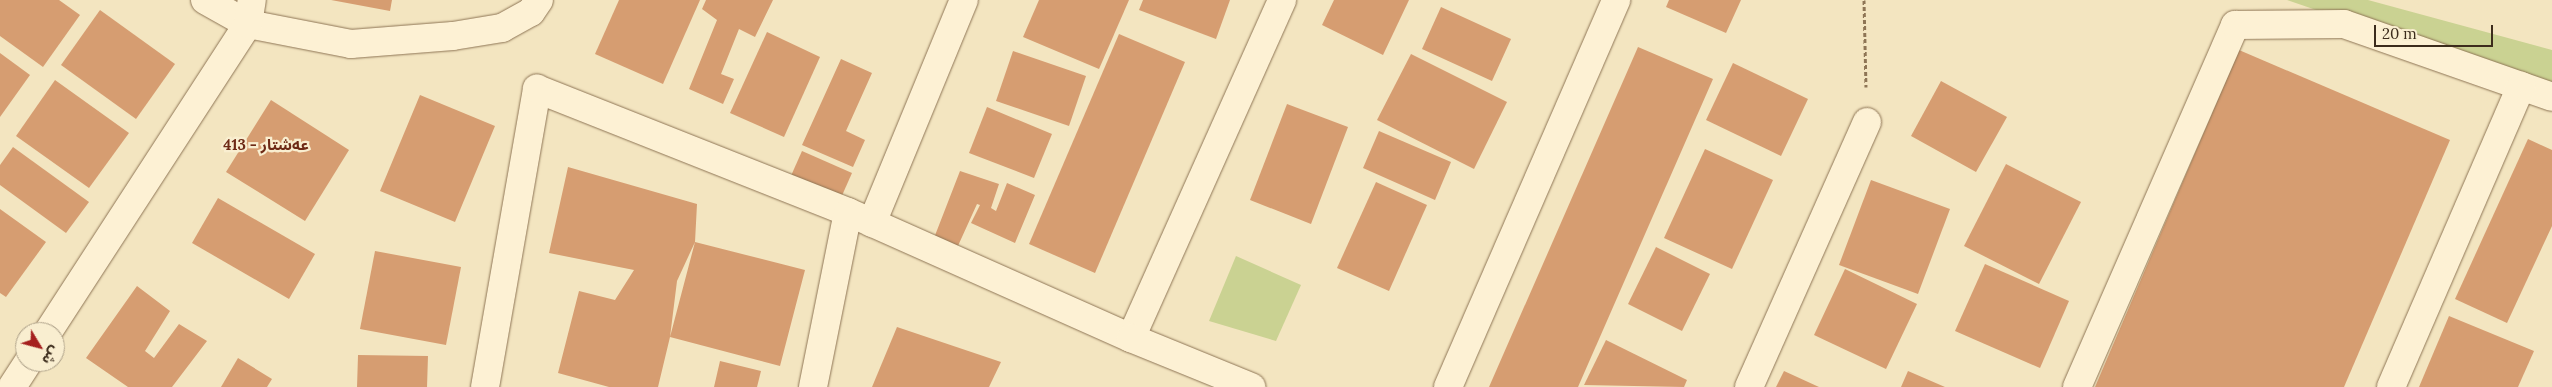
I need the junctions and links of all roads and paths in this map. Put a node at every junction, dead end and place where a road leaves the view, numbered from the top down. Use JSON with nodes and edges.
{"nodes":[{"id":1,"x":205,"y":0,"type":"edge"},
{"id":2,"x":539,"y":0,"type":"edge"},
{"id":3,"x":964,"y":0,"type":"edge"},
{"id":4,"x":1282,"y":0,"type":"edge"},
{"id":5,"x":1616,"y":0,"type":"edge"},
{"id":6,"x":250,"y":12,"type":"edge"},
{"id":7,"x":2521,"y":86,"type":"junction"},
{"id":8,"x":2552,"y":97,"type":"edge"},
{"id":9,"x":1867,"y":122,"type":"dead end"},
{"id":10,"x":848,"y":212,"type":"junction"},
{"id":11,"x":872,"y":223,"type":"junction"},
{"id":12,"x":54,"y":322,"type":"edge"},
{"id":13,"x":1131,"y":338,"type":"junction"},
{"id":14,"x":22,"y":372,"type":"edge"},
{"id":15,"x":12,"y":387,"type":"edge"},
{"id":16,"x":485,"y":387,"type":"edge"},
{"id":17,"x":813,"y":387,"type":"edge"},
{"id":18,"x":1251,"y":387,"type":"edge"},
{"id":19,"x":1448,"y":387,"type":"edge"},
{"id":20,"x":1749,"y":387,"type":"edge"},
{"id":21,"x":2077,"y":387,"type":"edge"},
{"id":22,"x":2391,"y":387,"type":"edge"}],
"edges":[{"from":1,"to":6,"type":"street"},
{"from":2,"to":6,"type":"street"},
{"from":3,"to":11,"type":"street"},
{"from":4,"to":13,"type":"street"},
{"from":5,"to":19,"type":"street"},
{"from":6,"to":12,"type":"street"},
{"from":7,"to":8,"type":"street"},
{"from":7,"to":21,"type":"street"},
{"from":7,"to":22,"type":"street"},
{"from":9,"to":20,"type":"street"},
{"from":10,"to":11,"type":"street"},
{"from":10,"to":16,"type":"street"},
{"from":10,"to":17,"type":"street"},
{"from":11,"to":13,"type":"street"},
{"from":13,"to":18,"type":"street"},
{"from":14,"to":15,"type":"street"}]}
